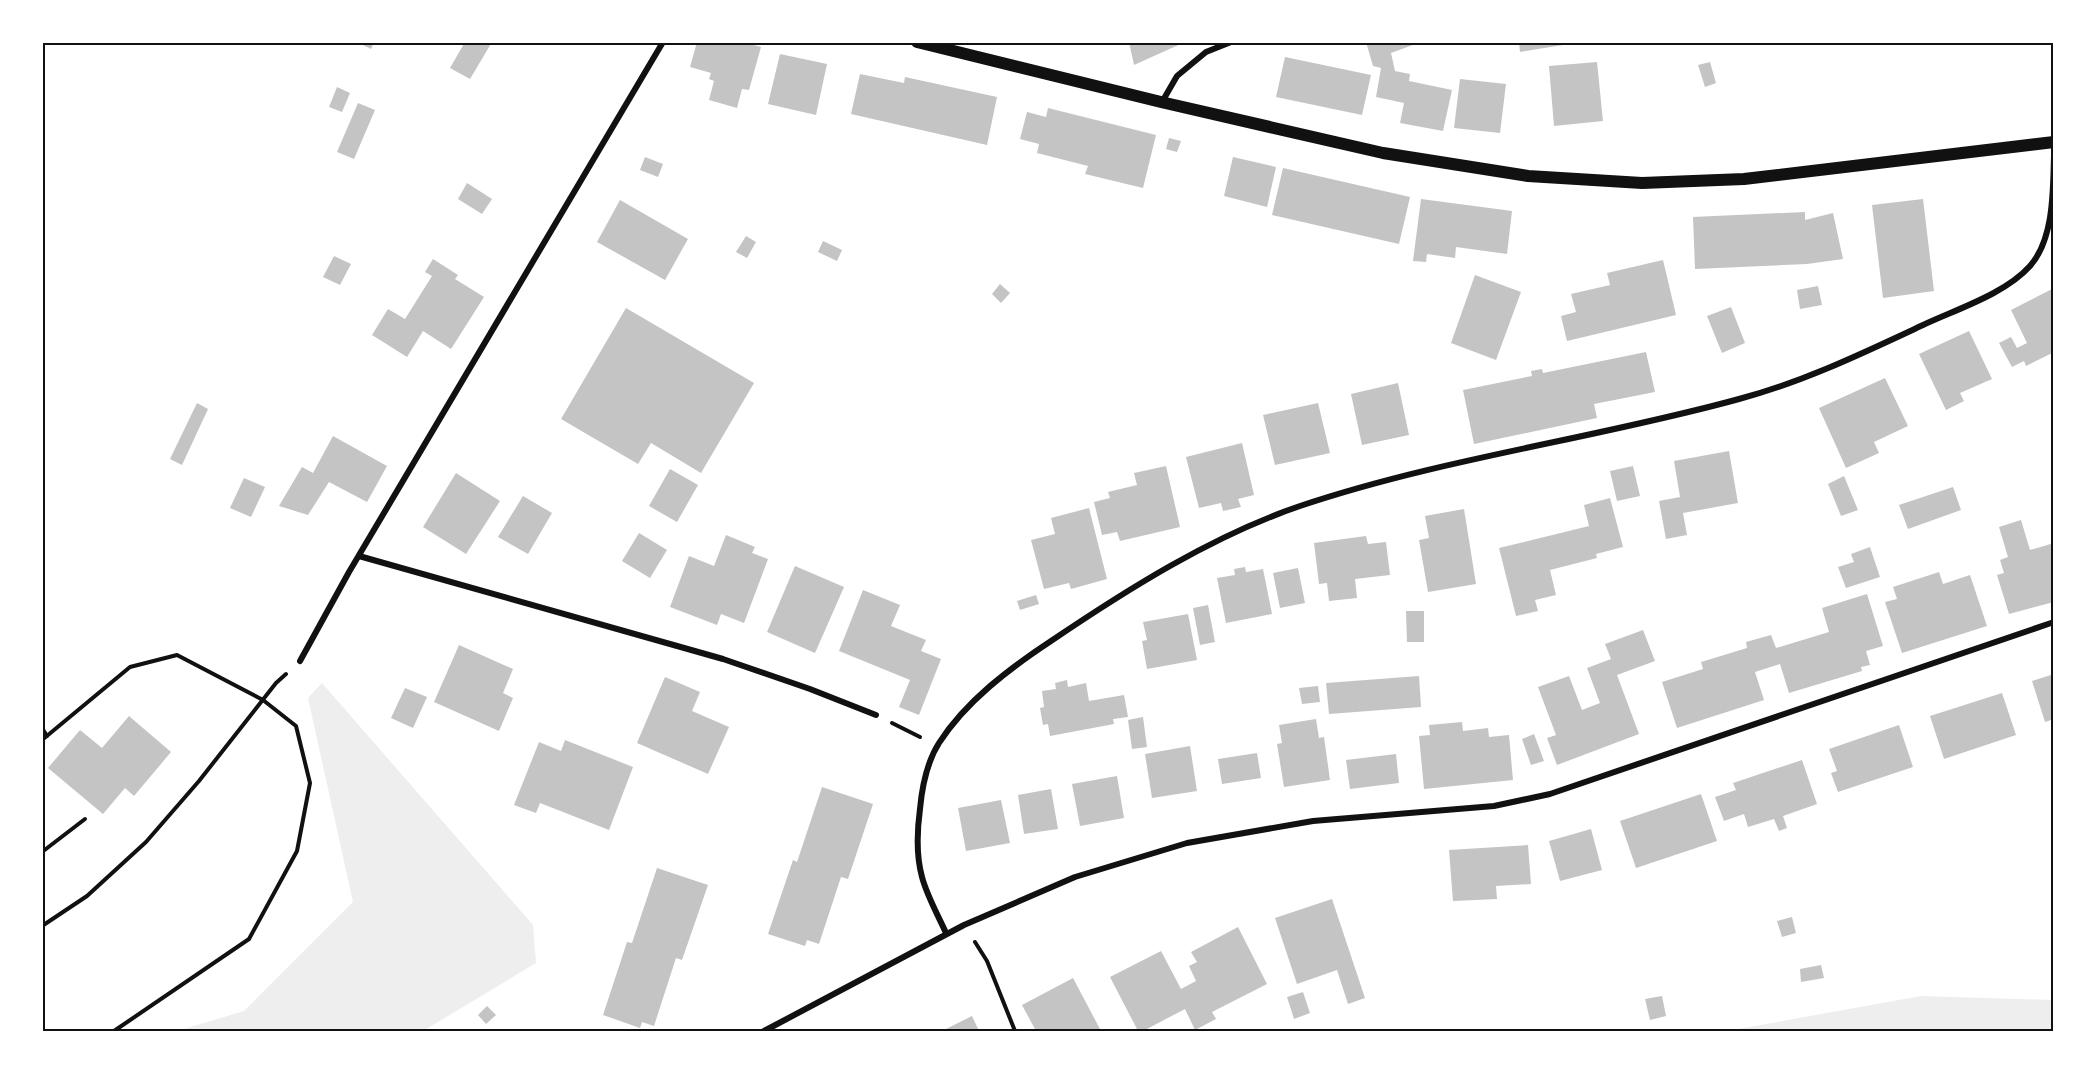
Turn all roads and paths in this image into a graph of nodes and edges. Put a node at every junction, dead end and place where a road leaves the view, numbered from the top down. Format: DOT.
graph roads {
  1 [pos="663,42"];
  2 [pos="917,42"];
  3 [pos="1231,42"];
  4 [pos="1161,102"];
  5 [pos="2054,142"];
  6 [pos="2054,156"];
  7 [pos="359,556"];
  8 [pos="2054,622"];
  9 [pos="300,661"];
  10 [pos="262,700"];
  11 [pos="876,715"];
  12 [pos="42,728"];
  13 [pos="47,736"];
  14 [pos="42,740"];
  15 [pos="937,745"];
  16 [pos="85,819"];
  17 [pos="42,852"];
  18 [pos="964,925"];
  19 [pos="42,926"];
  20 [pos="946,933"];
  21 [pos="114,1031"];
  22 [pos="764,1031"];
  23 [pos="1015,1031"];
  1 -- 7 [label="street"];
  2 -- 4 [label="main road"];
  3 -- 4 [label="street"];
  4 -- 5 [label="main road"];
  6 -- 15 [label="street"];
  7 -- 9 [label="street"];
  7 -- 11 [label="street"];
  8 -- 18 [label="street"];
  9 -- 10 [label="path"];
  10 -- 13 [label="path"];
  10 -- 19 [label="path"];
  10 -- 21 [label="path"];
  11 -- 15 [label="path"];
  12 -- 13 [label="path"];
  13 -- 14 [label="path"];
  15 -- 20 [label="street"];
  16 -- 17 [label="path"];
  18 -- 20 [label="street"];
  18 -- 23 [label="path"];
  20 -- 22 [label="street"];
}
